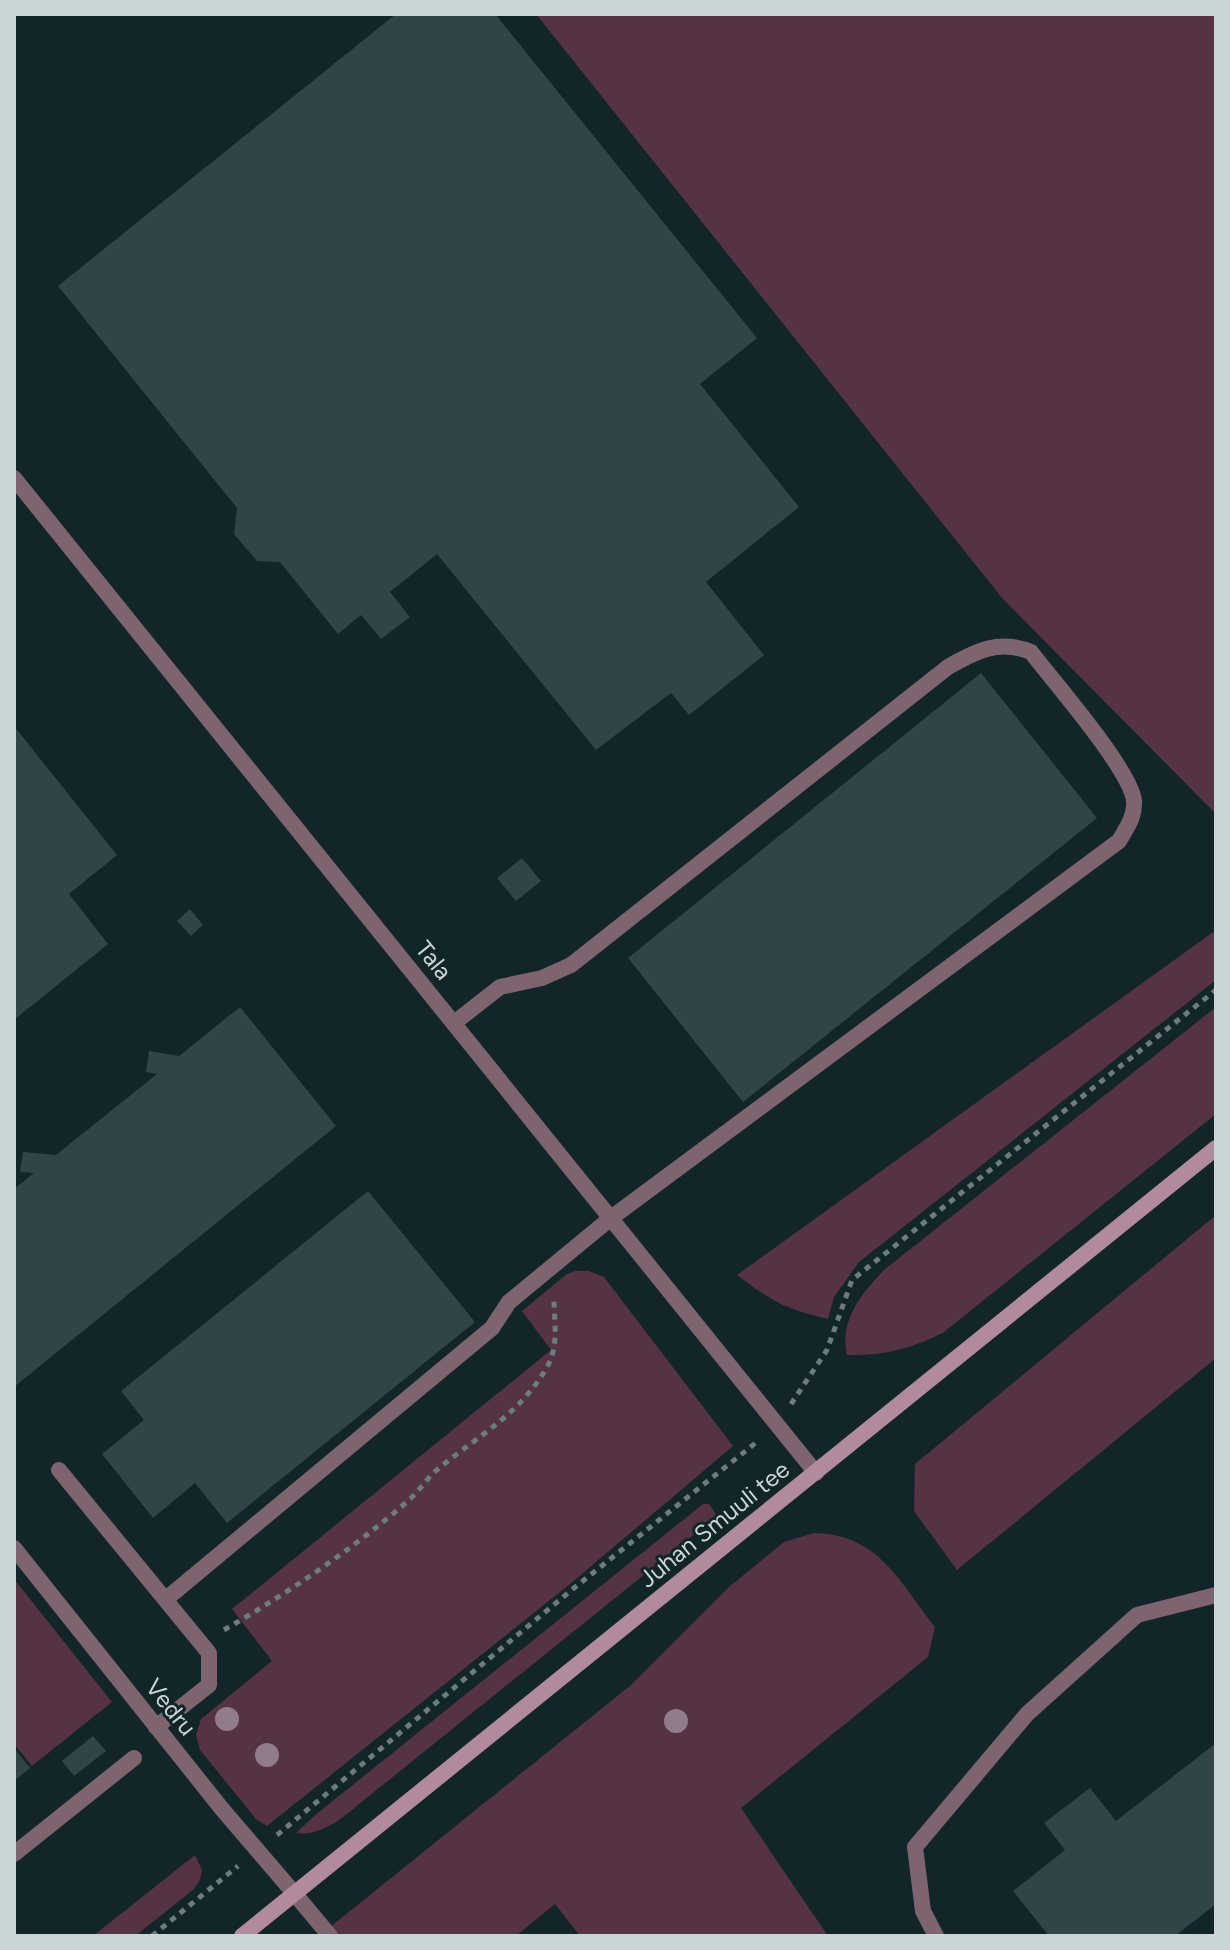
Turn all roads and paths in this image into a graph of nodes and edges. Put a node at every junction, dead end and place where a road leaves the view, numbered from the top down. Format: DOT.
graph roads {
  1 [pos="14,478"];
  2 [pos="1216,990"];
  3 [pos="454,1023"];
  4 [pos="1216,1148"];
  5 [pos="611,1218"];
  6 [pos="553,1266"];
  7 [pos="778,1425"];
  8 [pos="59,1470"];
  9 [pos="816,1473"];
  10 [pos="14,1548"];
  11 [pos="1216,1595"];
  12 [pos="166,1599"];
  13 [pos="201,1644"];
  14 [pos="156,1727"];
  15 [pos="134,1758"];
  16 [pos="258,1850"];
  17 [pos="14,1854"];
  18 [pos="294,1893"];
  19 [pos="154,1935"];
  20 [pos="242,1936"];
  21 [pos="330,1936"];
  22 [pos="936,1936"];
  1 -- 3 [label="street, Tala"];
  2 -- 7 [label="path"];
  3 -- 5 [label="street, Tala"];
  3 -- 5 [label="street"];
  4 -- 9 [label="main road, Juhan Smuuli tee"];
  5 -- 6 [label="street"];
  5 -- 7 [label="street, Tala"];
  6 -- 12 [label="street"];
  6 -- 13 [label="path"];
  7 -- 9 [label="street, Tala"];
  7 -- 16 [label="path"];
  8 -- 12 [label="street"];
  9 -- 18 [label="main road, Juhan Smuuli tee"];
  10 -- 14 [label="street, Vedru"];
  11 -- 22 [label="street"];
  12 -- 13 [label="street"];
  13 -- 14 [label="street"];
  14 -- 16 [label="street, Vedru"];
  15 -- 17 [label="street"];
  16 -- 18 [label="street, Vedru"];
  16 -- 19 [label="path"];
  18 -- 20 [label="main road, Juhan Smuuli tee"];
  18 -- 21 [label="street, Vedru"];
}
